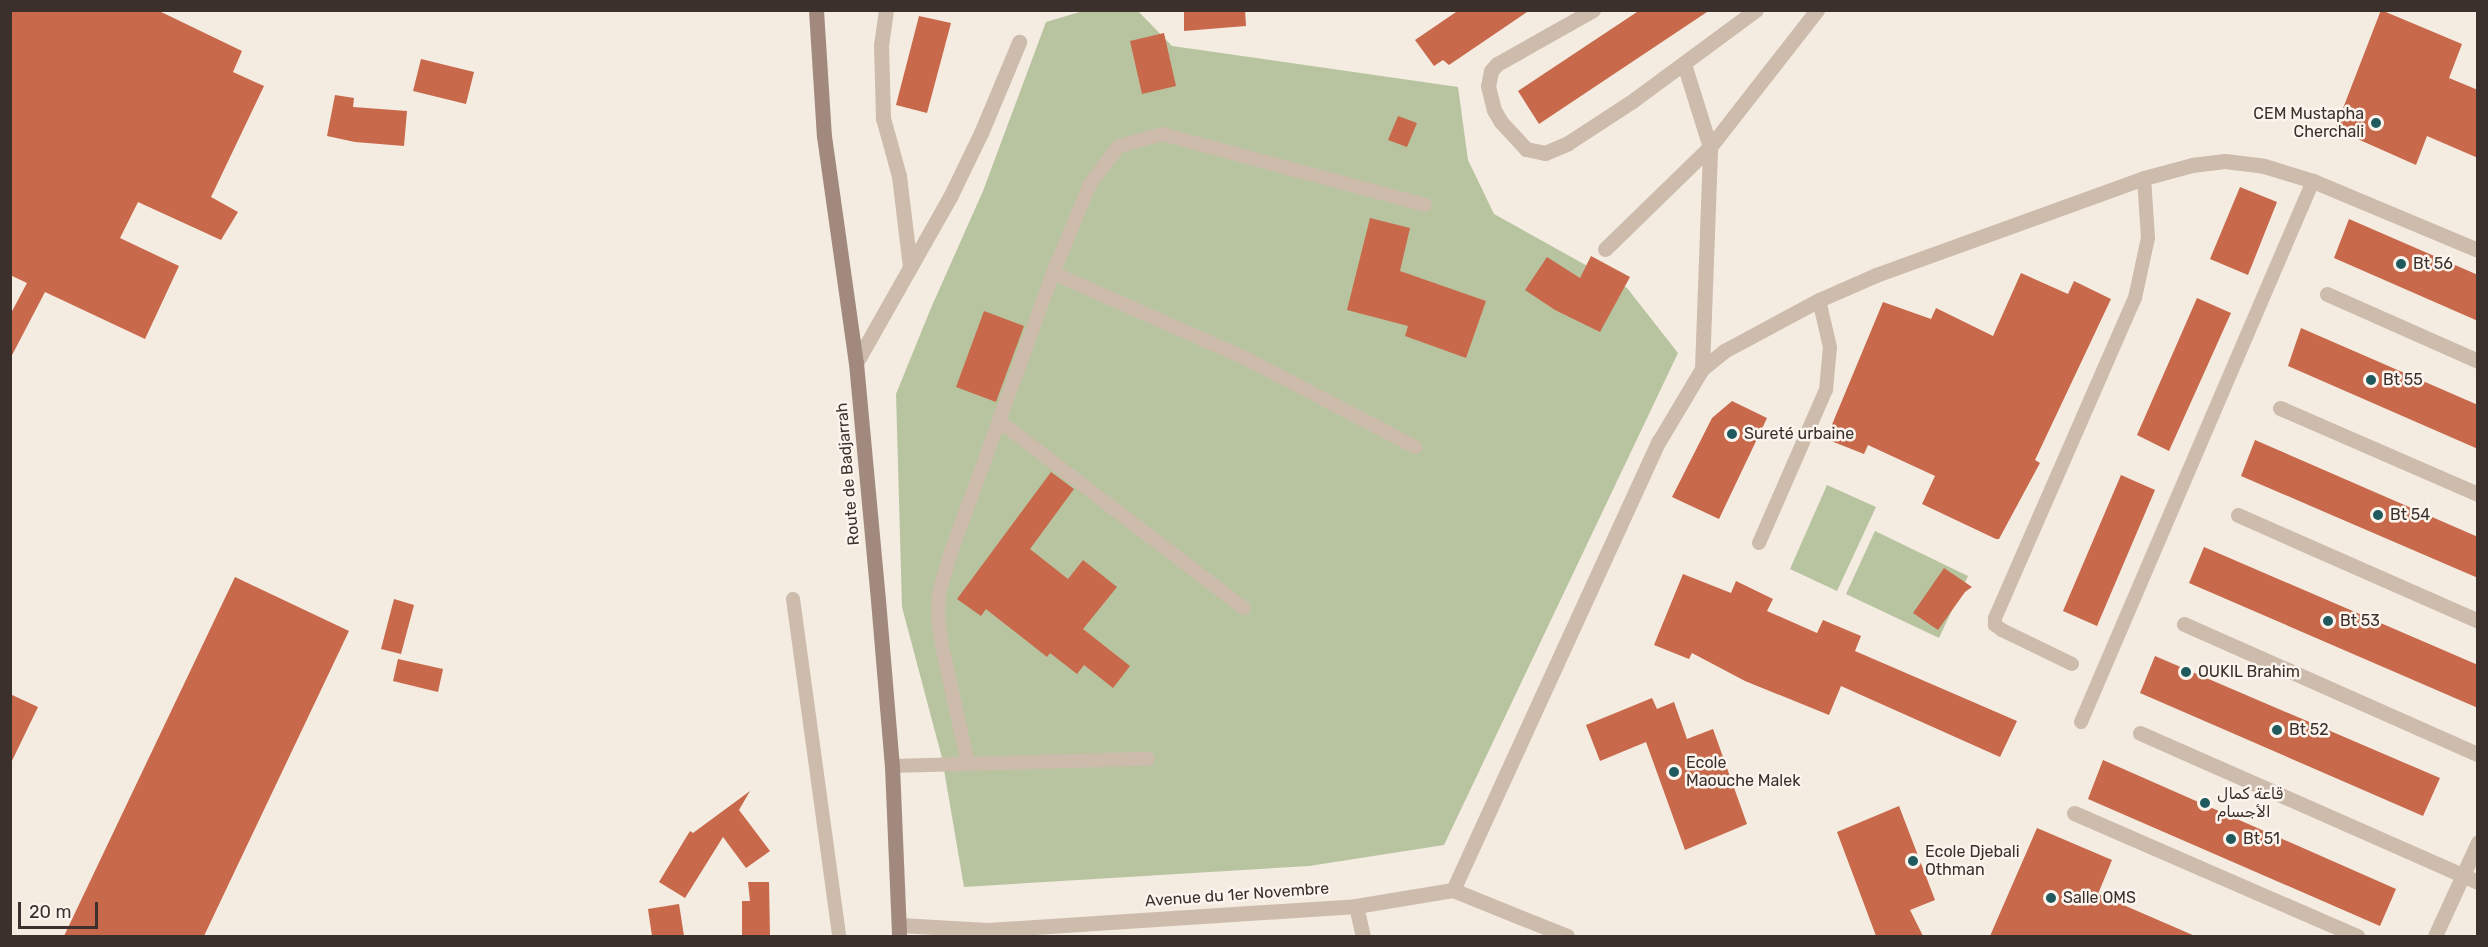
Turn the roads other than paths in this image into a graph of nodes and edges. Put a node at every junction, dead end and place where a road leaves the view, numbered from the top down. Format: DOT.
graph roads {
  1 [pos="816,10"];
  2 [pos="886,10"];
  3 [pos="1593,10"];
  4 [pos="1756,10"];
  5 [pos="1817,10"];
  6 [pos="1019,42"];
  7 [pos="1684,64"];
  8 [pos="1710,147"];
  9 [pos="2144,178"];
  10 [pos="2313,181"];
  11 [pos="1425,205"];
  12 [pos="1605,249"];
  13 [pos="2478,250"];
  14 [pos="910,267"];
  15 [pos="1053,273"];
  16 [pos="2327,294"];
  17 [pos="1819,300"];
  18 [pos="2478,361"];
  19 [pos="856,363"];
  20 [pos="1702,369"];
  21 [pos="2280,408"];
  22 [pos="999,421"];
  23 [pos="1415,447"];
  24 [pos="2478,494"];
  25 [pos="2238,515"];
  26 [pos="1759,543"];
  27 [pos="793,599"];
  28 [pos="1245,608"];
  29 [pos="2478,621"];
  30 [pos="2184,624"];
  31 [pos="2072,664"];
  32 [pos="2081,722"];
  33 [pos="2140,733"];
  34 [pos="2478,754"];
  35 [pos="1148,759"];
  36 [pos="968,764"];
  37 [pos="892,766"];
  38 [pos="2074,813"];
  39 [pos="2478,842"];
  40 [pos="2463,876"];
  41 [pos="2478,882"];
  42 [pos="1453,890"];
  43 [pos="1356,906"];
  44 [pos="899,931"];
  45 [pos="988,933"];
  46 [pos="839,936"];
  47 [pos="1363,936"];
  48 [pos="1567,936"];
  49 [pos="2357,936"];
  50 [pos="2435,936"];
  1 -- 19 [label="main road, Route de Badjarrah"];
  2 -- 14 [label="street"];
  3 -- 7 [label="street"];
  4 -- 7 [label="street"];
  5 -- 8 [label="street"];
  6 -- 14 [label="street"];
  7 -- 8 [label="street"];
  8 -- 12 [label="street"];
  8 -- 20 [label="street"];
  9 -- 10 [label="street"];
  9 -- 17 [label="street"];
  9 -- 31 [label="lane"];
  10 -- 13 [label="street"];
  10 -- 32 [label="lane"];
  11 -- 15 [label="lane"];
  14 -- 19 [label="street"];
  15 -- 22 [label="lane"];
  15 -- 23 [label="lane"];
  16 -- 18 [label="street"];
  17 -- 20 [label="street"];
  17 -- 26 [label="lane"];
  19 -- 37 [label="main road, Route de Badjarrah"];
  20 -- 42 [label="street"];
  21 -- 24 [label="street"];
  22 -- 28 [label="lane"];
  22 -- 36 [label="lane"];
  25 -- 29 [label="street"];
  27 -- 46 [label="lane"];
  30 -- 34 [label="street"];
  33 -- 40 [label="street"];
  35 -- 36 [label="lane"];
  36 -- 37 [label="lane"];
  37 -- 44 [label="main road, Route de Badjarrah"];
  38 -- 49 [label="street"];
  39 -- 40 [label="street"];
  40 -- 41 [label="street"];
  40 -- 50 [label="street"];
  42 -- 43 [label="street, Avenue du 1er Novembre"];
  42 -- 48 [label="street"];
  43 -- 45 [label="street, Avenue du 1er Novembre"];
  43 -- 47 [label="street"];
  44 -- 45 [label="street, Avenue du 1er Novembre"];
}
